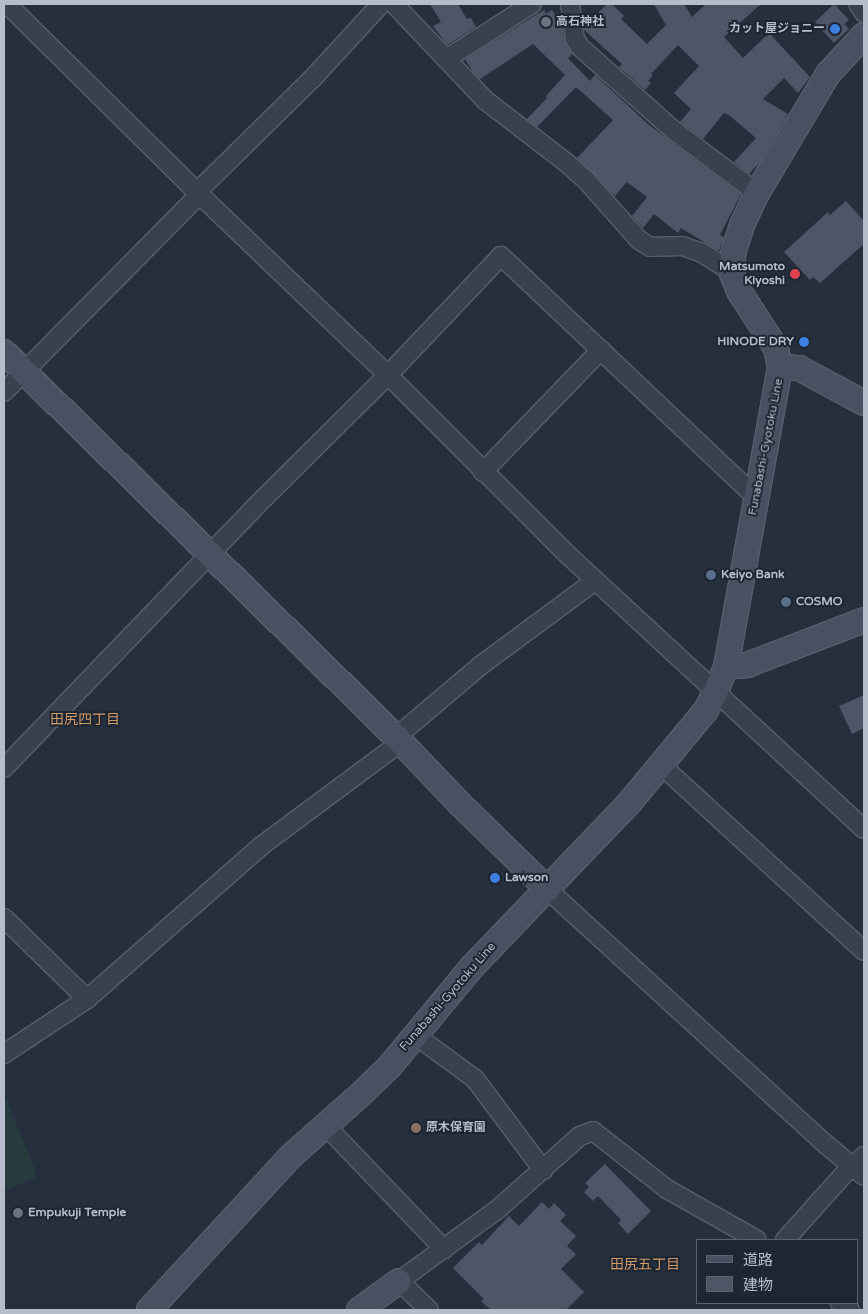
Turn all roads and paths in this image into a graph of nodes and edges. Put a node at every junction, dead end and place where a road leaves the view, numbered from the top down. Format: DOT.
graph roads {
  1 [pos="381,4"];
  2 [pos="394,4"];
  3 [pos="532,4"];
  4 [pos="570,4"];
  5 [pos="858,4"];
  6 [pos="13,6"];
  7 [pos="864,14"];
  8 [pos="864,35"];
  9 [pos="446,59"];
  10 [pos="757,193"];
  11 [pos="199,194"];
  12 [pos="731,271"];
  13 [pos="601,350"];
  14 [pos="4,352"];
  15 [pos="780,367"];
  16 [pos="24,371"];
  17 [pos="388,375"];
  18 [pos="4,392"];
  19 [pos="864,403"];
  20 [pos="483,472"];
  21 [pos="756,497"];
  22 [pos="210,554"];
  23 [pos="595,581"];
  24 [pos="864,620"];
  25 [pos="726,667"];
  26 [pos="715,693"];
  27 [pos="399,739"];
  28 [pos="661,765"];
  29 [pos="4,768"];
  30 [pos="864,829"];
  31 [pos="547,889"];
  32 [pos="4,918"];
  33 [pos="864,951"];
  34 [pos="87,1000"];
  35 [pos="415,1035"];
  36 [pos="4,1054"];
  37 [pos="325,1125"];
  38 [pos="861,1167"];
  39 [pos="543,1170"];
  40 [pos="755,1239"];
  41 [pos="786,1239"];
  42 [pos="444,1250"];
  43 [pos="399,1281"];
  44 [pos="149,1310"];
  45 [pos="359,1310"];
  46 [pos="429,1310"];
  1 -- 11 [label="street"];
  2 -- 9 [label="street"];
  3 -- 9 [label="street"];
  4 -- 10 [label="street"];
  5 -- 7 [label="street"];
  6 -- 11 [label="street"];
  8 -- 10 [label="main road"];
  9 -- 12 [label="street"];
  10 -- 12 [label="main road"];
  11 -- 16 [label="street"];
  11 -- 17 [label="street"];
  12 -- 15 [label="main road, Funabashi-Gyotoku Line"];
  13 -- 17 [label="street"];
  13 -- 20 [label="street"];
  13 -- 21 [label="street"];
  14 -- 16 [label="main road"];
  15 -- 19 [label="main road"];
  15 -- 21 [label="main road, Funabashi-Gyotoku Line"];
  16 -- 18 [label="street"];
  16 -- 22 [label="main road"];
  17 -- 20 [label="street"];
  17 -- 22 [label="street"];
  20 -- 23 [label="street"];
  21 -- 25 [label="main road, Funabashi-Gyotoku Line"];
  22 -- 27 [label="main road"];
  22 -- 29 [label="street"];
  23 -- 26 [label="street"];
  23 -- 27 [label="street"];
  24 -- 25 [label="main road"];
  25 -- 26 [label="main road, Funabashi-Gyotoku Line"];
  26 -- 28 [label="main road, Funabashi-Gyotoku Line"];
  26 -- 30 [label="street"];
  27 -- 31 [label="main road"];
  27 -- 34 [label="street"];
  28 -- 31 [label="main road, Funabashi-Gyotoku Line"];
  28 -- 33 [label="street"];
  31 -- 35 [label="main road, Funabashi-Gyotoku Line"];
  31 -- 38 [label="street"];
  32 -- 34 [label="street"];
  34 -- 36 [label="street"];
  35 -- 37 [label="main road, Funabashi-Gyotoku Line"];
  35 -- 39 [label="street"];
  37 -- 42 [label="street"];
  37 -- 44 [label="main road, Funabashi-Gyotoku Line"];
  38 -- 41 [label="street"];
  39 -- 40 [label="street"];
  39 -- 42 [label="street"];
  42 -- 43 [label="street"];
  43 -- 45 [label="main road"];
  43 -- 46 [label="street"];
}
